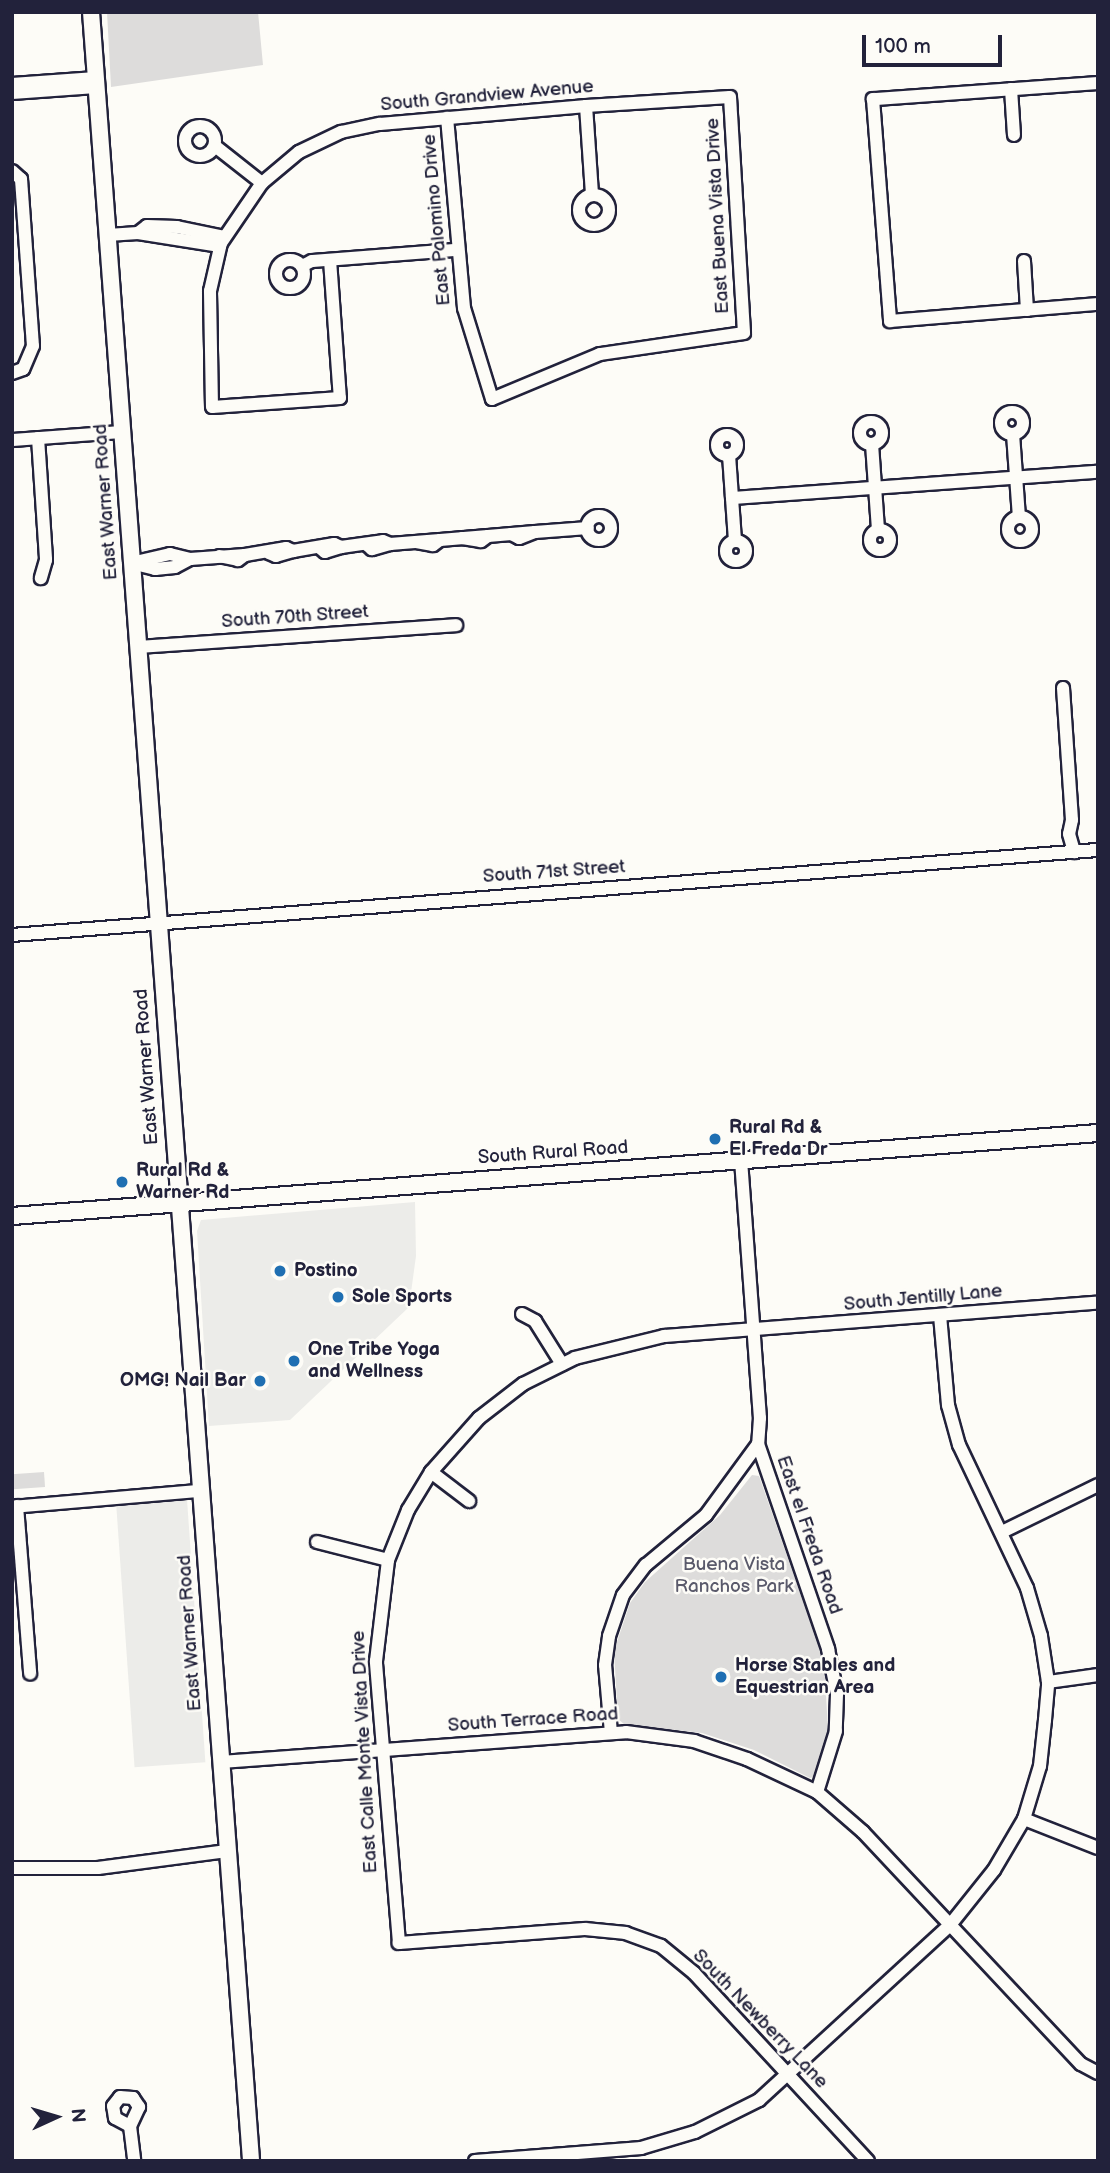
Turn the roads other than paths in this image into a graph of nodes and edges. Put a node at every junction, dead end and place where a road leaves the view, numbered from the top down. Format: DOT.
graph roads {
  1 [pos="91,12"];
  2 [pos="96,82"];
  3 [pos="1098,83"];
  4 [pos="12,84"];
  5 [pos="1011,89"];
  6 [pos="12,93"];
  7 [pos="730,97"];
  8 [pos="586,106"];
  9 [pos="447,118"];
  10 [pos="1014,135"];
  11 [pos="215,146"];
  12 [pos="17,175"];
  13 [pos="262,183"];
  14 [pos="592,195"];
  15 [pos="107,235"];
  16 [pos="222,242"];
  17 [pos="456,250"];
  18 [pos="330,260"];
  19 [pos="1024,261"];
  20 [pos="302,266"];
  21 [pos="1098,304"];
  22 [pos="1027,310"];
  23 [pos="18,371"];
  24 [pos="492,398"];
  25 [pos="122,432"];
  26 [pos="1013,434"];
  27 [pos="38,438"];
  28 [pos="12,440"];
  29 [pos="872,444"];
  30 [pos="729,455"];
  31 [pos="1098,472"];
  32 [pos="1016,477"];
  33 [pos="875,486"];
  34 [pos="732,498"];
  35 [pos="1019,517"];
  36 [pos="587,528"];
  37 [pos="878,530"];
  38 [pos="735,541"];
  39 [pos="131,563"];
  40 [pos="41,578"];
  41 [pos="456,625"];
  42 [pos="137,647"];
  43 [pos="1063,688"];
  44 [pos="1098,850"];
  45 [pos="1074,852"];
  46 [pos="158,922"];
  47 [pos="12,934"];
  48 [pos="1098,1133"];
  49 [pos="741,1160"];
  50 [pos="177,1202"];
  51 [pos="12,1216"];
  52 [pos="1096,1303"];
  53 [pos="522,1314"];
  54 [pos="940,1316"];
  55 [pos="752,1331"];
  56 [pos="562,1364"];
  57 [pos="758,1444"];
  58 [pos="431,1472"];
  59 [pos="1098,1485"];
  60 [pos="200,1491"];
  61 [pos="468,1501"];
  62 [pos="15,1507"];
  63 [pos="1002,1532"];
  64 [pos="317,1542"];
  65 [pos="388,1560"];
  66 [pos="30,1673"];
  67 [pos="1098,1675"];
  68 [pos="1048,1682"];
  69 [pos="611,1733"];
  70 [pos="382,1750"];
  71 [pos="220,1762"];
  72 [pos="817,1792"];
  73 [pos="1024,1819"];
  74 [pos="1098,1848"];
  75 [pos="227,1851"];
  76 [pos="12,1868"];
  77 [pos="950,1925"];
  78 [pos="399,1943"];
  79 [pos="1098,2073"];
  80 [pos="788,2074"];
  81 [pos="130,2126"];
  82 [pos="134,2161"];
  83 [pos="251,2161"];
  84 [pos="475,2161"];
  85 [pos="867,2161"];
  1 -- 2 [label="main road, East Warner Road"];
  2 -- 4 [label="street"];
  2 -- 6 [label="street"];
  2 -- 15 [label="main road, East Warner Road"];
  3 -- 5 [label="street"];
  5 -- 10 [label="street"];
  5 -- 22 [label="street"];
  7 -- 8 [label="street, South Grandview Avenue"];
  7 -- 24 [label="street, East Buena Vista Drive"];
  8 -- 9 [label="street, South Grandview Avenue"];
  8 -- 14 [label="street"];
  9 -- 13 [label="street, South Grandview Avenue"];
  9 -- 17 [label="street, East Palomino Drive"];
  11 -- 13 [label="street"];
  12 -- 23 [label="street"];
  13 -- 16 [label="street, South Grandview Avenue"];
  15 -- 16 [label="street"];
  15 -- 25 [label="main road, East Warner Road"];
  16 -- 18 [label="street"];
  17 -- 18 [label="street"];
  17 -- 24 [label="street, East Palomino Drive"];
  18 -- 20 [label="street"];
  19 -- 22 [label="street"];
  21 -- 22 [label="street"];
  25 -- 27 [label="street"];
  25 -- 39 [label="main road, East Warner Road"];
  26 -- 32 [label="street"];
  27 -- 28 [label="street"];
  27 -- 40 [label="street"];
  29 -- 33 [label="street"];
  30 -- 34 [label="street"];
  31 -- 32 [label="street"];
  32 -- 33 [label="street"];
  32 -- 35 [label="street"];
  33 -- 34 [label="street"];
  33 -- 37 [label="street"];
  34 -- 38 [label="street"];
  36 -- 39 [label="street"];
  39 -- 42 [label="main road, East Warner Road"];
  41 -- 42 [label="street, South 70th Street"];
  42 -- 46 [label="main road, East Warner Road"];
  43 -- 45 [label="street"];
  44 -- 45 [label="street, South 71st Street"];
  45 -- 46 [label="street, South 71st Street"];
  46 -- 47 [label="street, South 71st Street"];
  46 -- 50 [label="main road, East Warner Road"];
  48 -- 49 [label="main road, South Rural Road"];
  49 -- 50 [label="main road, South Rural Road"];
  49 -- 55 [label="street, East el Freda Road"];
  50 -- 51 [label="main road, South Rural Road"];
  50 -- 60 [label="main road, East Warner Road"];
  52 -- 54 [label="street, South Jentilly Lane"];
  53 -- 56 [label="street"];
  54 -- 55 [label="street, South Jentilly Lane"];
  54 -- 63 [label="street"];
  55 -- 56 [label="street, East Calle Monte Vista Drive"];
  55 -- 57 [label="street, East el Freda Road"];
  56 -- 58 [label="street, East Calle Monte Vista Drive"];
  57 -- 69 [label="street"];
  57 -- 72 [label="street, East el Freda Road"];
  58 -- 61 [label="street"];
  58 -- 65 [label="street, East Calle Monte Vista Drive"];
  59 -- 63 [label="street"];
  60 -- 62 [label="street"];
  60 -- 71 [label="main road, East Warner Road"];
  62 -- 66 [label="street"];
  63 -- 68 [label="street"];
  64 -- 65 [label="street"];
  65 -- 70 [label="street, East Calle Monte Vista Drive"];
  67 -- 68 [label="street"];
  68 -- 73 [label="street"];
  69 -- 70 [label="street, South Terrace Road"];
  69 -- 72 [label="street, South Terrace Road"];
  70 -- 71 [label="street, South Terrace Road"];
  70 -- 78 [label="street, East Calle Monte Vista Drive"];
  71 -- 75 [label="main road, East Warner Road"];
  72 -- 77 [label="street, South Terrace Road"];
  73 -- 74 [label="street"];
  73 -- 77 [label="street"];
  75 -- 76 [label="street"];
  75 -- 83 [label="main road, East Warner Road"];
  77 -- 79 [label="street, South Terrace Road"];
  77 -- 80 [label="street"];
  78 -- 80 [label="street, South Newberry Lane"];
  80 -- 84 [label="street"];
  80 -- 85 [label="street, South Newberry Lane"];
  81 -- 82 [label="street"];
}
